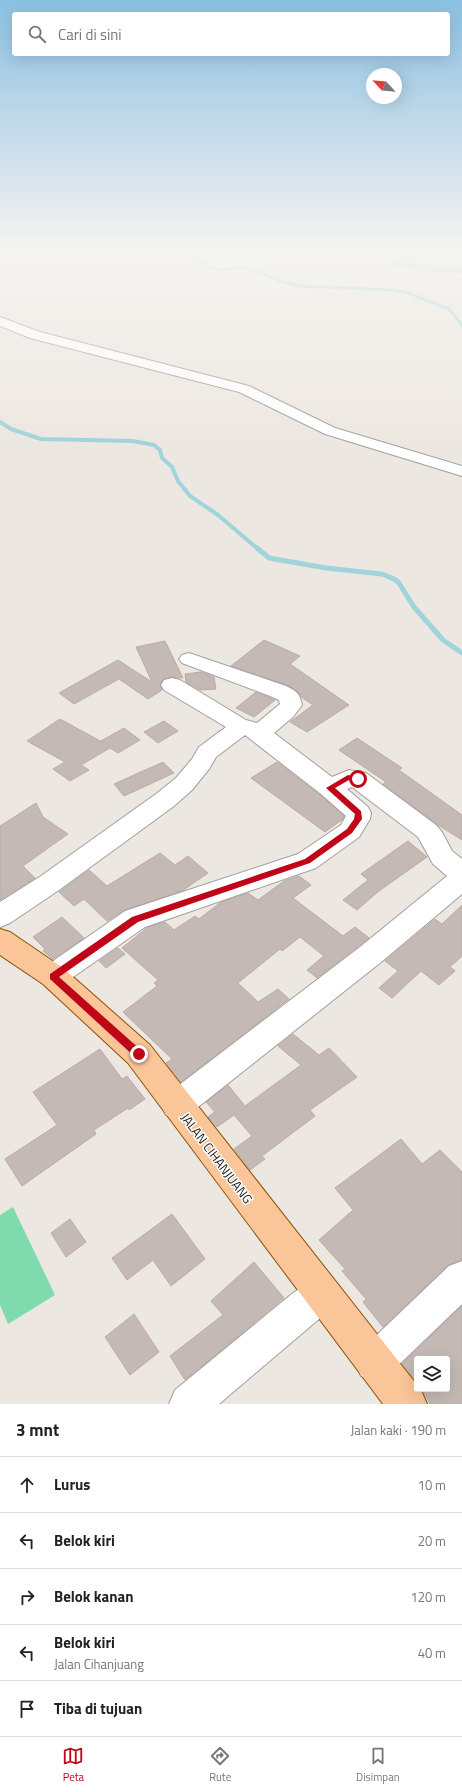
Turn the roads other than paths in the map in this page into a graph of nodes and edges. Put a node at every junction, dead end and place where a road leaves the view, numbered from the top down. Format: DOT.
graph roads {
  1 [pos="0,321"];
  2 [pos="462,471"];
  3 [pos="189,659"];
  4 [pos="172,685"];
  5 [pos="250,730"];
  6 [pos="330,788"];
  7 [pos="462,874"];
  8 [pos="462,879"];
  9 [pos="0,916"];
  10 [pos="0,940"];
  11 [pos="53,976"];
  12 [pos="177,1105"];
  13 [pos="462,1279"];
  14 [pos="322,1295"];
  15 [pos="374,1363"];
  16 [pos="189,1404"];
  17 [pos="407,1404"];
  1 -- 2 [label="street"];
  3 -- 5 [label="street"];
  4 -- 5 [label="street"];
  5 -- 6 [label="street"];
  5 -- 9 [label="street"];
  6 -- 7 [label="street"];
  6 -- 11 [label="street"];
  8 -- 12 [label="street"];
  10 -- 11 [label="main road, JALAN CIHANJUANG"];
  11 -- 12 [label="main road, JALAN CIHANJUANG"];
  12 -- 14 [label="main road, JALAN CIHANJUANG"];
  13 -- 15 [label="street"];
  14 -- 15 [label="main road, JALAN CIHANJUANG"];
  14 -- 16 [label="street"];
  15 -- 17 [label="main road, JALAN CIHANJUANG"];
}
